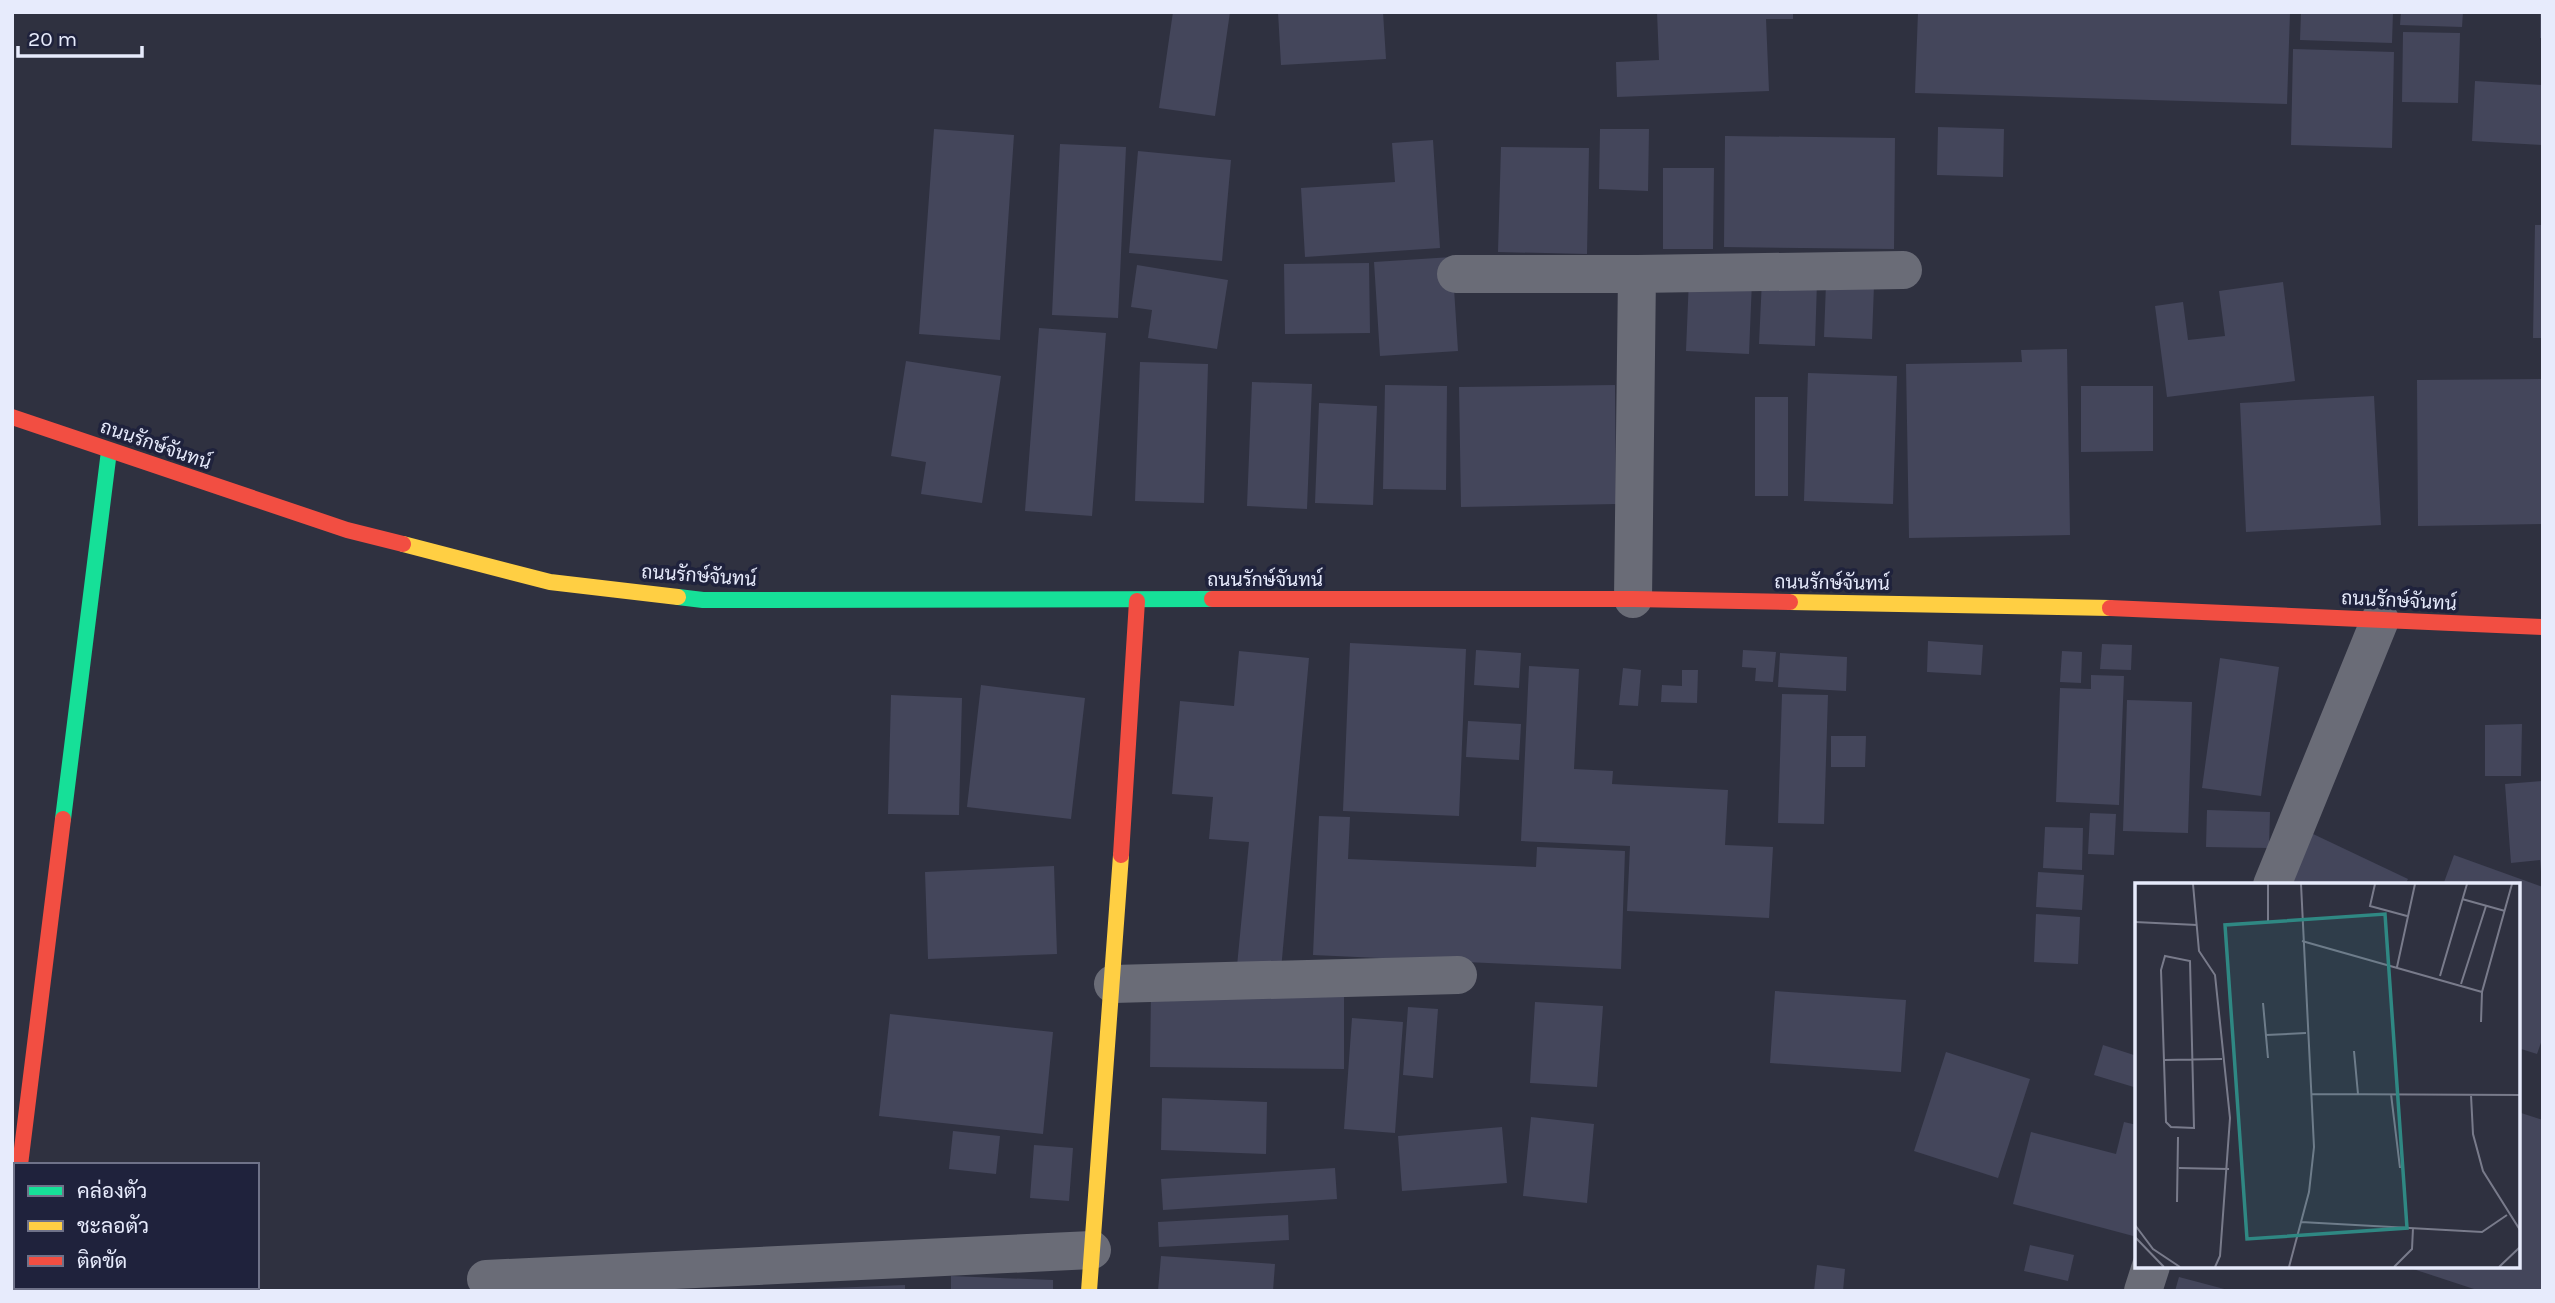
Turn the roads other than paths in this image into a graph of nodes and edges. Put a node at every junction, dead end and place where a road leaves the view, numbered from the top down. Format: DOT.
graph roads {
  1 [pos="1903,270"];
  2 [pos="1456,274"];
  3 [pos="1637,274"];
  4 [pos="12,417"];
  5 [pos="109,451"];
  6 [pos="1633,599"];
  7 [pos="1138,601"];
  8 [pos="2380,620"];
  9 [pos="2543,627"];
  10 [pos="2273,883"];
  11 [pos="1458,975"];
  12 [pos="1113,984"];
  13 [pos="20,1163"];
  14 [pos="1092,1250"];
  15 [pos="2150,1268"];
  16 [pos="486,1279"];
  17 [pos="1089,1291"];
  18 [pos="2143,1291"];
  1 -- 3 [label="street"];
  2 -- 3 [label="street"];
  3 -- 6 [label="street"];
  4 -- 5 [label="main road, ถนนรักษ์จันทน์"];
  5 -- 7 [label="main road, ถนนรักษ์จันทน์"];
  5 -- 13 [label="main road"];
  6 -- 7 [label="main road, ถนนรักษ์จันทน์"];
  6 -- 8 [label="main road, ถนนรักษ์จันทน์"];
  7 -- 12 [label="main road"];
  8 -- 9 [label="main road, ถนนรักษ์จันทน์"];
  8 -- 10 [label="street"];
  11 -- 12 [label="street"];
  12 -- 14 [label="main road"];
  14 -- 16 [label="street"];
  14 -- 17 [label="main road"];
  15 -- 18 [label="street"];
}
